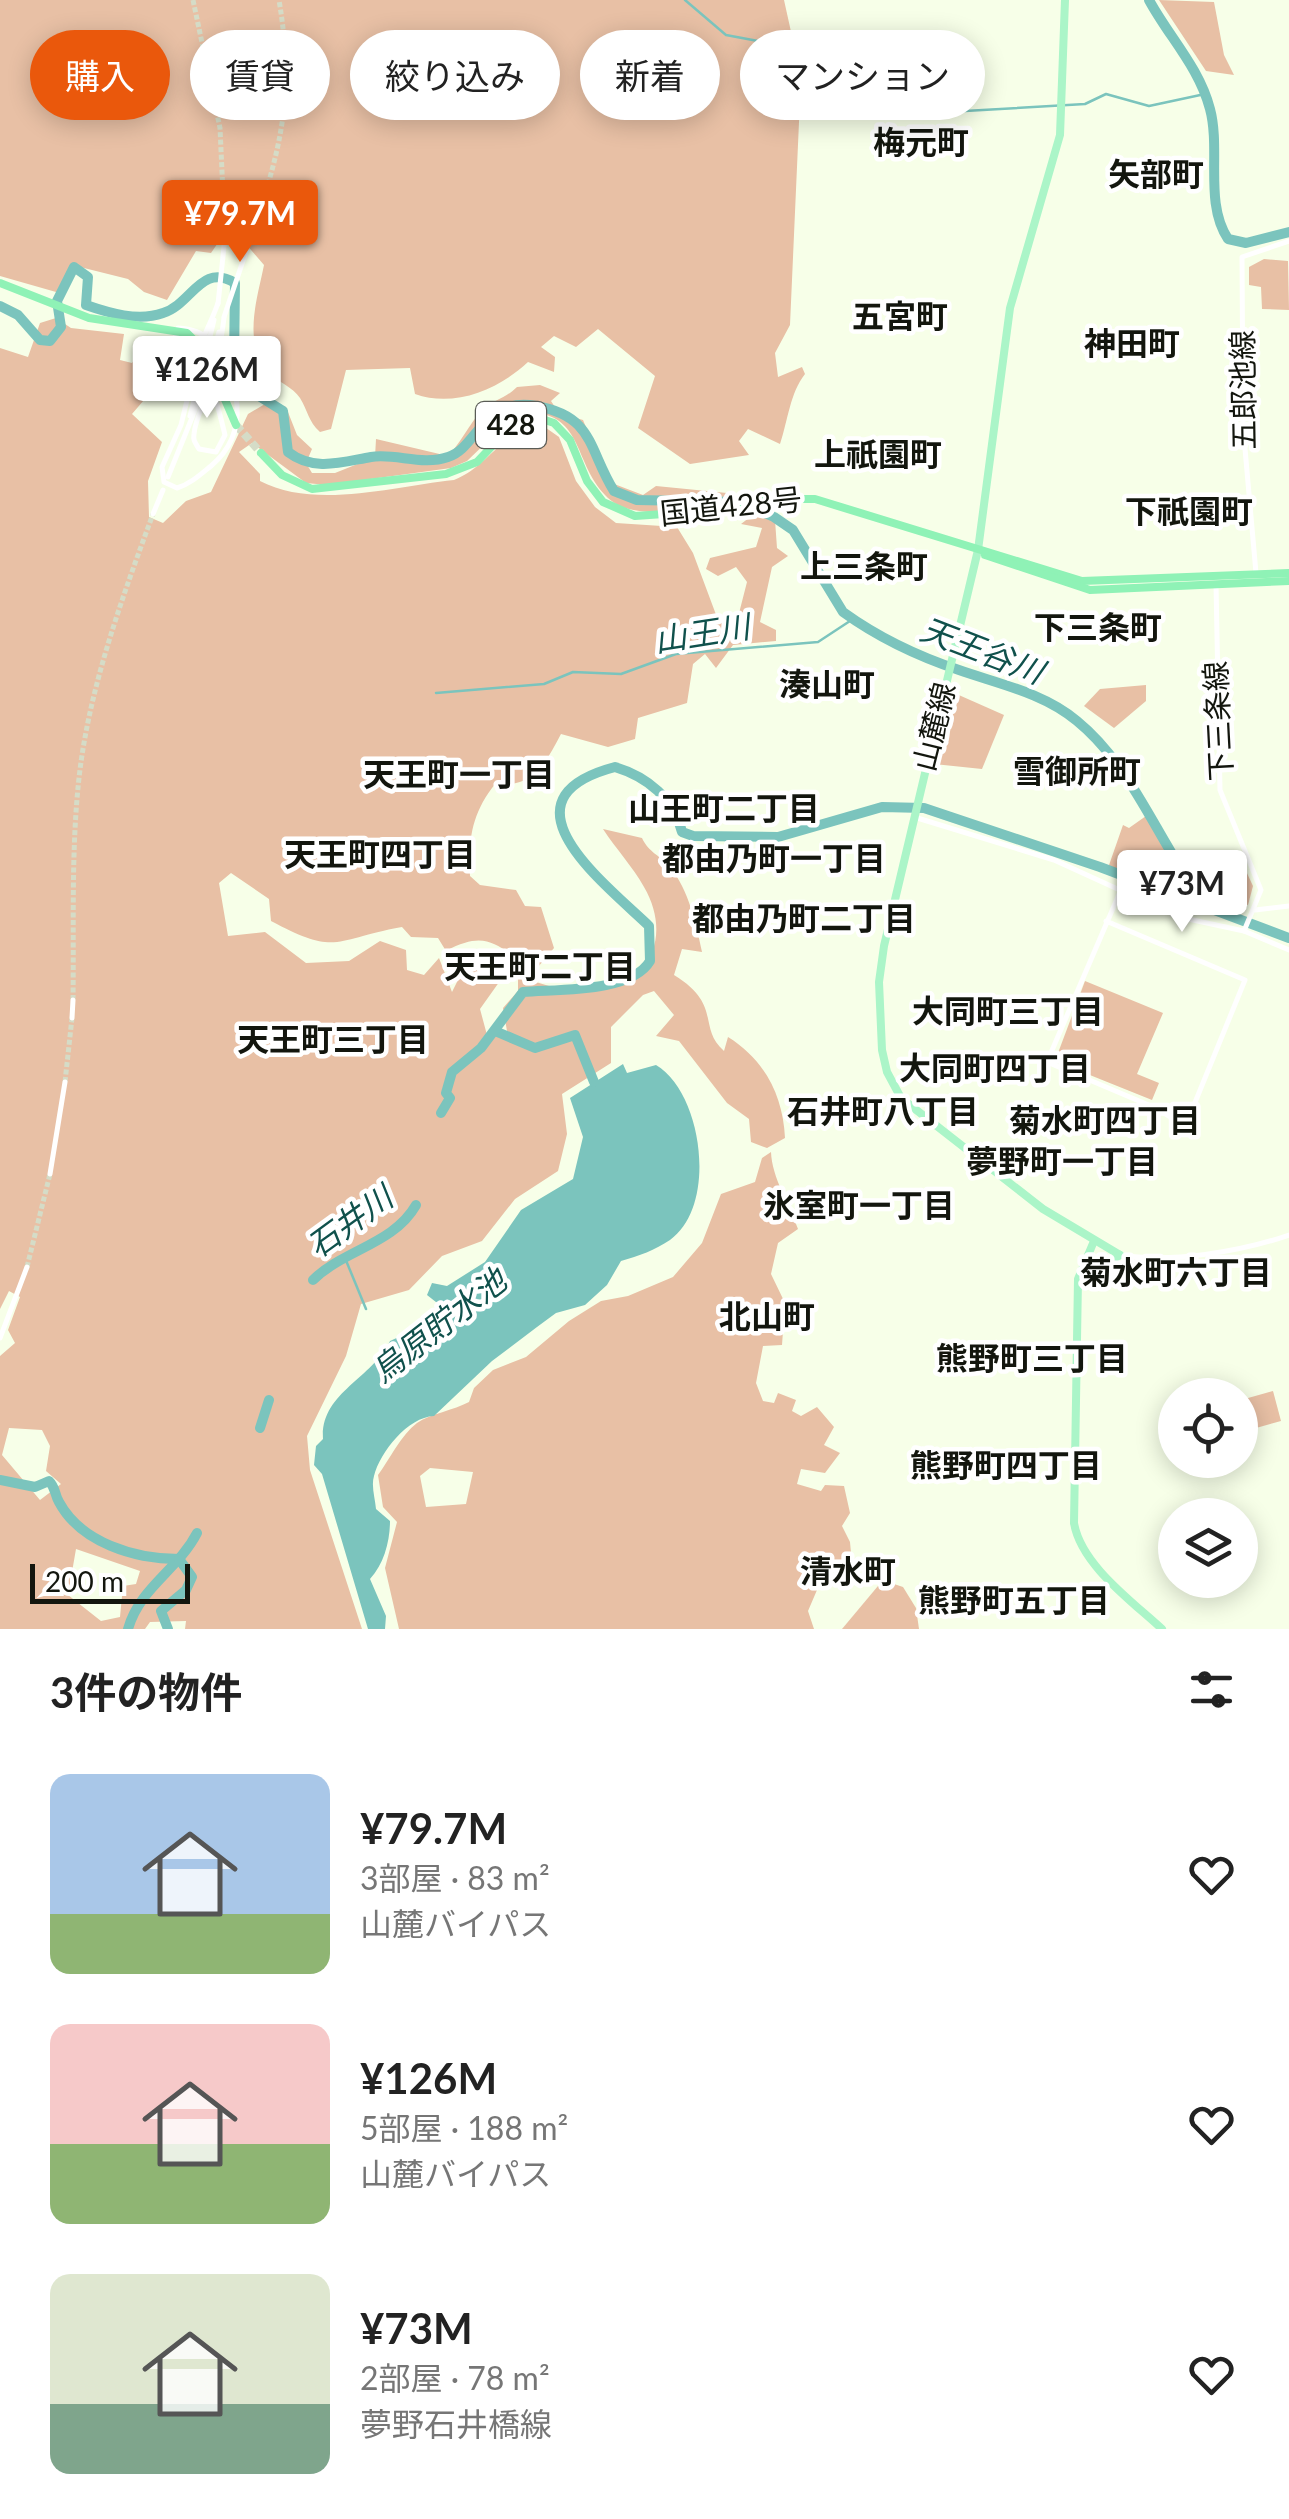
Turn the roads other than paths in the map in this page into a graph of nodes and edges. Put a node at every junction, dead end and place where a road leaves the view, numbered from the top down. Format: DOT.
graph roads {
  1 [pos="1065,0"];
  2 [pos="224,237"];
  3 [pos="1289,241"];
  4 [pos="247,249"];
  5 [pos="0,282"];
  6 [pos="218,303"];
  7 [pos="110,321"];
  8 [pos="164,327"];
  9 [pos="207,396"];
  10 [pos="236,425"];
  11 [pos="180,447"];
  12 [pos="261,453"];
  13 [pos="168,477"];
  14 [pos="163,490"];
  15 [pos="153,514"];
  16 [pos="978,550"];
  17 [pos="1289,573"];
  18 [pos="1256,579"];
  19 [pos="1216,580"];
  20 [pos="1289,581"];
  21 [pos="915,809"];
  22 [pos="1120,892"];
  23 [pos="1289,906"];
  24 [pos="1255,910"];
  25 [pos="1106,921"];
  26 [pos="1245,929"];
  27 [pos="1289,950"];
  28 [pos="73,1000"];
  29 [pos="72,1018"];
  30 [pos="65,1082"];
  31 [pos="50,1174"];
  32 [pos="1289,1236"];
  33 [pos="1094,1241"];
  34 [pos="1120,1256"];
  35 [pos="26,1267"];
  36 [pos="1078,1290"];
  37 [pos="0,1338"];
  38 [pos="1162,1629"];
  1 -- 16 [label="main road, 山麓線"];
  2 -- 6 [label="street"];
  3 -- 18 [label="street, 五郎池線"];
  4 -- 9 [label="street"];
  5 -- 7 [label="highway"];
  6 -- 8 [label="street"];
  6 -- 11 [label="street"];
  7 -- 8 [label="highway"];
  7 -- 9 [label="street"];
  8 -- 10 [label="highway"];
  9 -- 9 [label="street"];
  9 -- 11 [label="street"];
  11 -- 13 [label="street"];
  12 -- 16 [label="highway, 国道428号 / 428"];
  14 -- 15 [label="street"];
  16 -- 19 [label="highway, 国道428号 / 428"];
  16 -- 21 [label="main road, 山麓線"];
  17 -- 18 [label="highway, 国道428号 / 428"];
  18 -- 19 [label="highway, 国道428号 / 428"];
  18 -- 20 [label="highway, 国道428号 / 428"];
  19 -- 24 [label="street, 下三条線"];
  21 -- 22 [label="street"];
  21 -- 33 [label="main road, 山麓線"];
  22 -- 25 [label="street"];
  22 -- 26 [label="street"];
  23 -- 24 [label="street"];
  24 -- 26 [label="street"];
  25 -- 25 [label="street"];
  26 -- 27 [label="street"];
  28 -- 29 [label="street"];
  30 -- 31 [label="street"];
  32 -- 34 [label="street"];
  33 -- 34 [label="main road, 山麓線"];
  33 -- 36 [label="main road"];
  34 -- 36 [label="main road"];
  35 -- 37 [label="street"];
  36 -- 38 [label="main road"];
}
